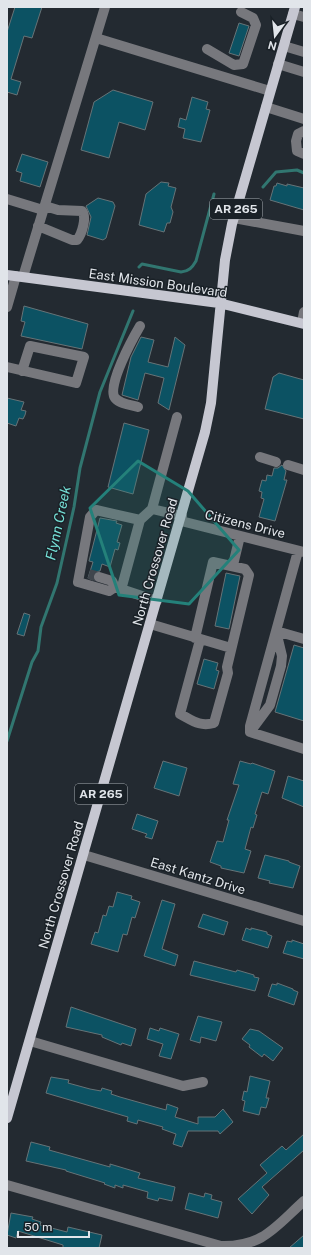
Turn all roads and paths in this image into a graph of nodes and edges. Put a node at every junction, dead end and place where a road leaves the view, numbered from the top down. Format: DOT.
graph roads {
  1 [pos="105,7"];
  2 [pos="294,10"];
  3 [pos="241,12"];
  4 [pos="304,17"];
  5 [pos="96,38"];
  6 [pos="284,46"];
  7 [pos="207,49"];
  8 [pos="304,52"];
  9 [pos="278,64"];
  10 [pos="304,72"];
  11 [pos="270,91"];
  12 [pos="266,107"];
  13 [pos="304,119"];
  14 [pos="304,131"];
  15 [pos="304,154"];
  16 [pos="7,199"];
  17 [pos="44,208"];
  18 [pos="234,218"];
  19 [pos="38,226"];
  20 [pos="304,231"];
  21 [pos="15,276"];
  22 [pos="219,303"];
  23 [pos="7,307"];
  24 [pos="304,312"];
  25 [pos="303,324"];
  26 [pos="140,326"];
  27 [pos="7,367"];
  28 [pos="22,371"];
  29 [pos="138,407"];
  30 [pos="177,416"];
  31 [pos="260,457"];
  32 [pos="276,462"];
  33 [pos="288,466"];
  34 [pos="304,470"];
  35 [pos="152,509"];
  36 [pos="181,519"];
  37 [pos="140,520"];
  38 [pos="240,536"];
  39 [pos="301,552"];
  40 [pos="233,565"];
  41 [pos="89,574"];
  42 [pos="118,588"];
  43 [pos="157,602"];
  44 [pos="150,624"];
  45 [pos="276,631"];
  46 [pos="198,639"];
  47 [pos="304,639"];
  48 [pos="232,648"];
  49 [pos="250,732"];
  50 [pos="304,749"];
  51 [pos="84,855"];
  52 [pos="304,921"];
  53 [pos="30,1041"];
  54 [pos="203,1082"];
  55 [pos="7,1118"];
  56 [pos="7,1185"];
  57 [pos="304,1201"];
  1 -- 5 [label="street"];
  2 -- 4 [label="street"];
  2 -- 6 [label="main road, North Crossover Road / AR 265"];
  3 -- 7 [label="street"];
  5 -- 11 [label="street"];
  5 -- 17 [label="street"];
  6 -- 8 [label="street"];
  6 -- 9 [label="main road, North Crossover Road / AR 265"];
  9 -- 10 [label="street"];
  9 -- 11 [label="main road, North Crossover Road / AR 265"];
  11 -- 12 [label="main road, North Crossover Road / AR 265"];
  12 -- 13 [label="street"];
  12 -- 18 [label="main road, North Crossover Road / AR 265"];
  14 -- 15 [label="street"];
  16 -- 17 [label="street"];
  17 -- 19 [label="street"];
  17 -- 19 [label="street"];
  18 -- 20 [label="street"];
  18 -- 22 [label="main road, North Crossover Road / AR 265"];
  19 -- 21 [label="street"];
  21 -- 22 [label="main road, East Mission Boulevard"];
  21 -- 23 [label="street"];
  22 -- 25 [label="main road, East Mission Boulevard"];
  22 -- 36 [label="main road, North Crossover Road / AR 265"];
  24 -- 25 [label="street"];
  26 -- 29 [label="street"];
  27 -- 28 [label="street"];
  28 -- 28 [label="street"];
  30 -- 35 [label="street"];
  31 -- 32 [label="street"];
  33 -- 34 [label="street"];
  35 -- 36 [label="street, Citizens Drive"];
  35 -- 37 [label="street"];
  36 -- 38 [label="street, Citizens Drive"];
  36 -- 43 [label="main road, North Crossover Road / AR 265"];
  37 -- 41 [label="street"];
  37 -- 42 [label="street"];
  38 -- 39 [label="street, Citizens Drive"];
  38 -- 40 [label="street"];
  39 -- 45 [label="street"];
  40 -- 46 [label="street"];
  40 -- 48 [label="street"];
  41 -- 42 [label="street"];
  41 -- 42 [label="street"];
  42 -- 43 [label="street"];
  43 -- 44 [label="main road, North Crossover Road / AR 265"];
  44 -- 46 [label="street"];
  44 -- 51 [label="main road, North Crossover Road / AR 265"];
  45 -- 47 [label="street"];
  45 -- 49 [label="street"];
  45 -- 49 [label="street"];
  46 -- 48 [label="street"];
  46 -- 48 [label="street"];
  49 -- 50 [label="street"];
  51 -- 52 [label="street, East Kantz Drive"];
  51 -- 53 [label="main road, North Crossover Road / AR 265"];
  53 -- 54 [label="street"];
  53 -- 55 [label="main road, North Crossover Road / AR 265"];
  56 -- 57 [label="street"];
}
